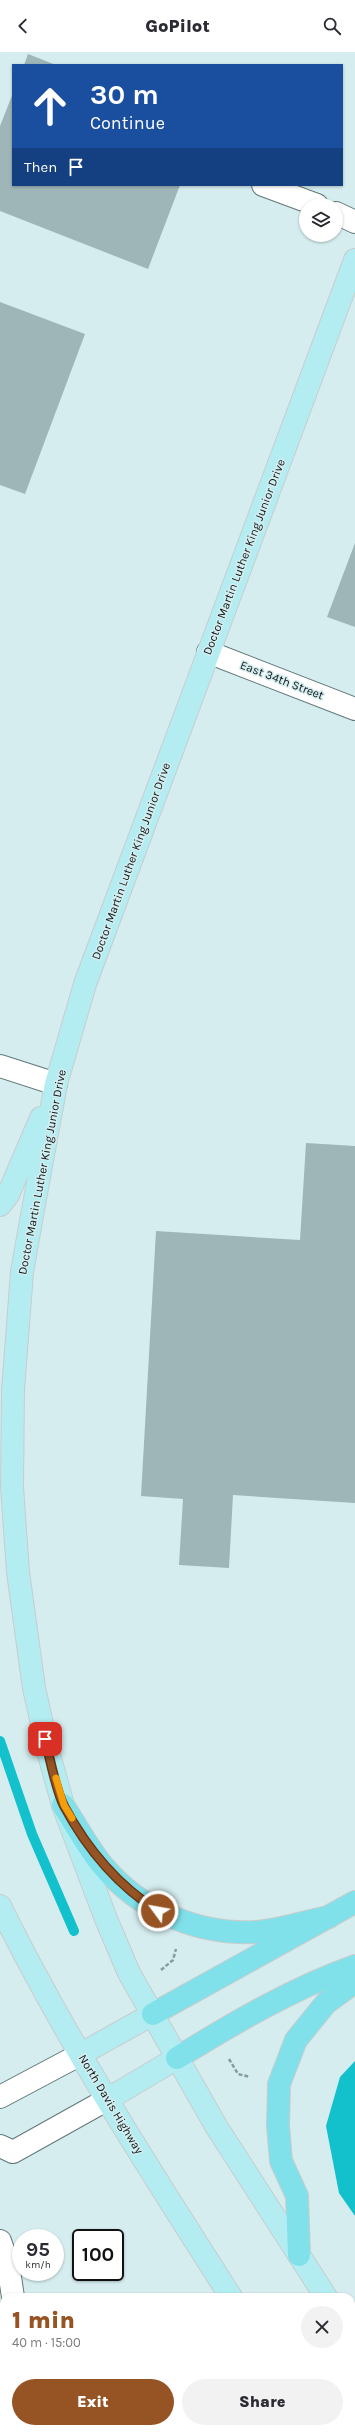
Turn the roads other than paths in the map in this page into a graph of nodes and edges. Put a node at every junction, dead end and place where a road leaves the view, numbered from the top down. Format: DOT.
graph roads {
  1 [pos="266,186"];
  2 [pos="299,198"];
  3 [pos="343,216"];
  4 [pos="355,222"];
  5 [pos="355,260"];
  6 [pos="208,652"];
  7 [pos="355,709"];
  8 [pos="0,1066"];
  9 [pos="56,1084"];
  10 [pos="0,1205"];
  11 [pos="6,1489"];
  12 [pos="64,1805"];
  13 [pos="355,1902"];
  14 [pos="0,1906"];
  15 [pos="329,1916"];
  16 [pos="355,1966"];
  17 [pos="355,1982"];
  18 [pos="153,2014"];
  19 [pos="81,2054"];
  20 [pos="178,2058"];
  21 [pos="0,2097"];
  22 [pos="108,2099"];
  23 [pos="0,2146"];
  24 [pos="0,2241"];
  25 [pos="299,2255"];
  26 [pos="12,2293"];
  27 [pos="229,2293"];
  28 [pos="323,2293"];
  1 -- 2 [label="street"];
  3 -- 4 [label="street"];
  5 -- 6 [label="main road, Doctor Martin Luther King Junior Drive"];
  6 -- 7 [label="street, East 34th Street"];
  6 -- 9 [label="main road, Doctor Martin Luther King Junior Drive"];
  8 -- 9 [label="street"];
  9 -- 10 [label="main road"];
  9 -- 11 [label="main road, Doctor Martin Luther King Junior Drive"];
  11 -- 12 [label="main road, Doctor Martin Luther King Junior Drive"];
  12 -- 15 [label="highway"];
  12 -- 18 [label="main road, Doctor Martin Luther King Junior Drive"];
  13 -- 15 [label="highway"];
  14 -- 19 [label="main road, North Davis Highway"];
  15 -- 18 [label="highway"];
  16 -- 20 [label="highway"];
  17 -- 25 [label="highway"];
  18 -- 19 [label="main road"];
  18 -- 20 [label="main road"];
  19 -- 21 [label="street"];
  19 -- 22 [label="main road, North Davis Highway"];
  20 -- 22 [label="main road"];
  20 -- 25 [label="main road"];
  22 -- 23 [label="street"];
  22 -- 27 [label="main road, North Davis Highway"];
  24 -- 26 [label="street"];
  25 -- 28 [label="main road"];
}
